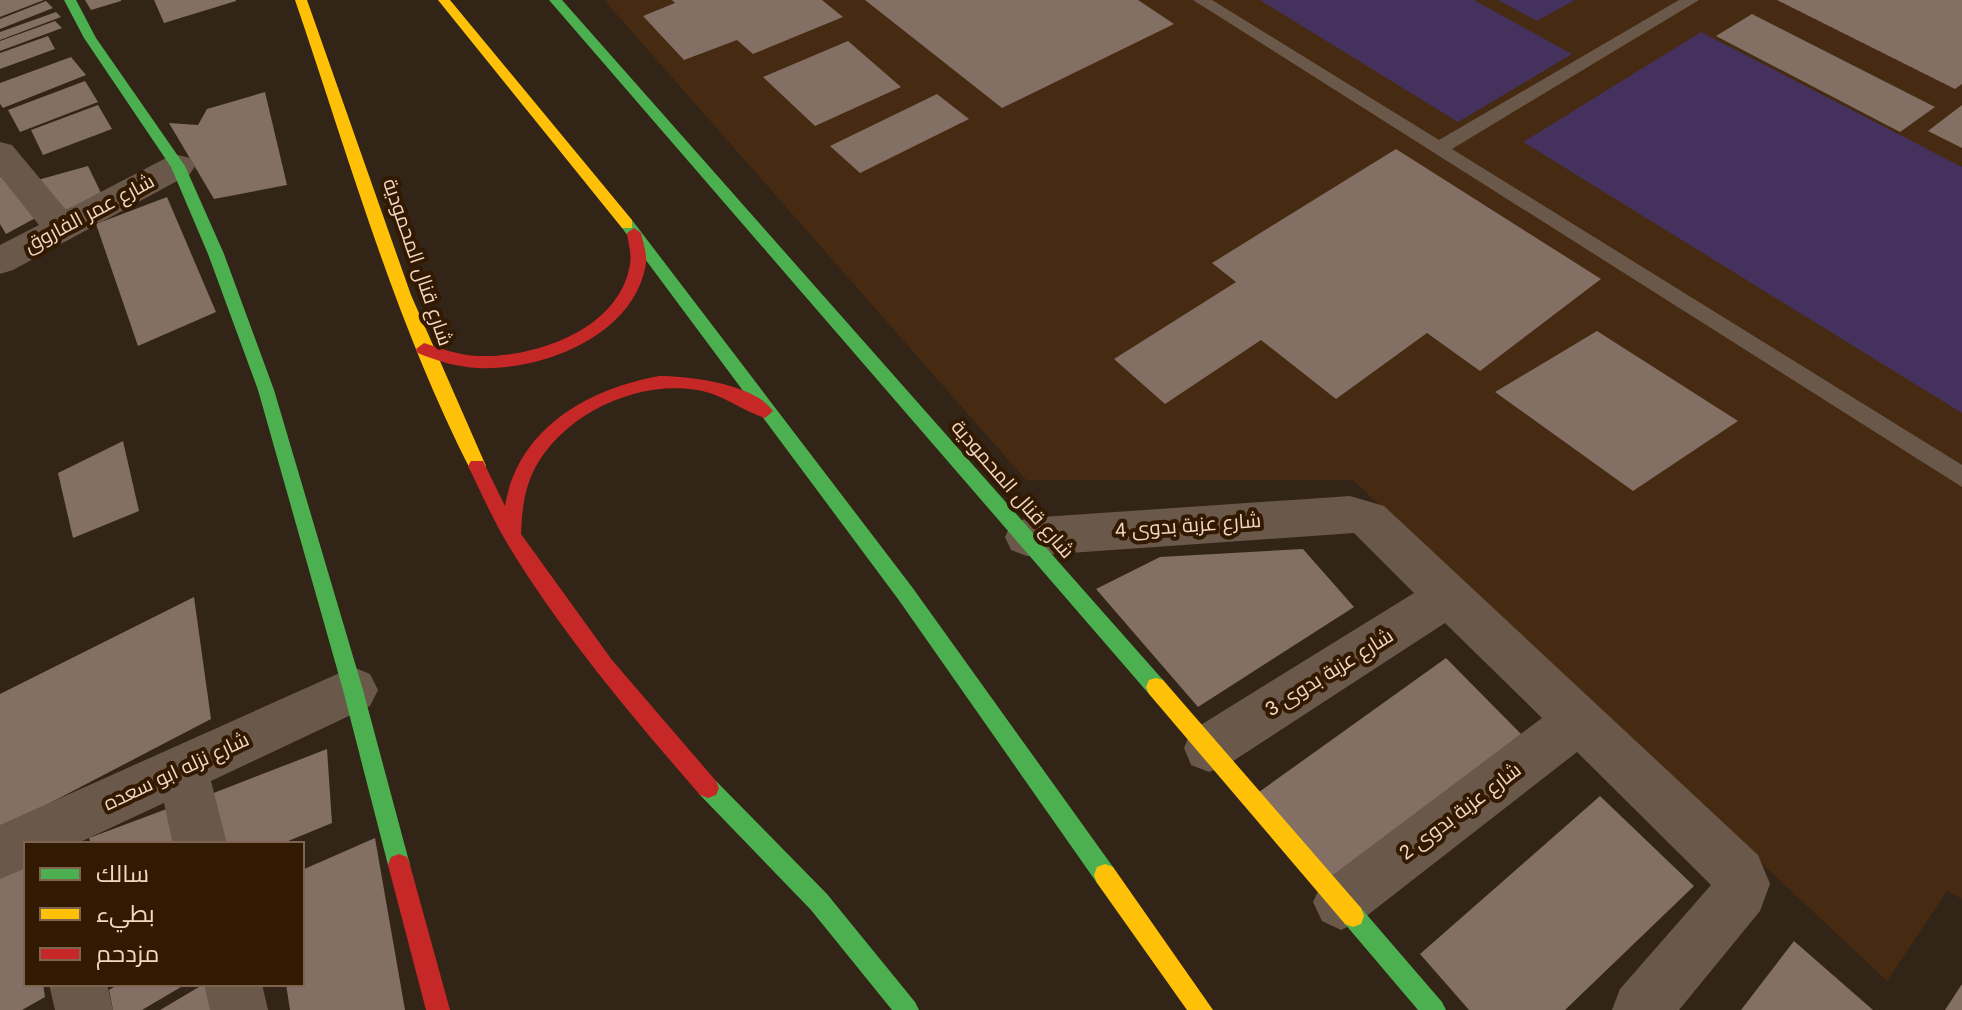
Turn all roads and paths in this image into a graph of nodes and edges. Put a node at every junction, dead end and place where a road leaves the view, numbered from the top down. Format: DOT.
graph roads {
  1 [pos="70,0"];
  2 [pos="301,0"];
  3 [pos="444,0"];
  4 [pos="555,0"];
  5 [pos="1691,0"];
  6 [pos="1212,2"];
  7 [pos="1438,149"];
  8 [pos="0,153"];
  9 [pos="178,166"];
  10 [pos="61,228"];
  11 [pos="634,233"];
  12 [pos="0,261"];
  13 [pos="424,349"];
  14 [pos="770,415"];
  15 [pos="1962,477"];
  16 [pos="512,535"];
  17 [pos="1027,537"];
  18 [pos="1449,596"];
  19 [pos="353,690"];
  20 [pos="1579,720"];
  21 [pos="1209,748"];
  22 [pos="182,768"];
  23 [pos="48,837"];
  24 [pos="200,842"];
  25 [pos="24,844"];
  26 [pos="0,852"];
  27 [pos="1341,902"];
  28 [pos="78,986"];
  29 [pos="233,986"];
  30 [pos="84,1010"];
  31 [pos="239,1010"];
  32 [pos="438,1010"];
  33 [pos="907,1010"];
  34 [pos="1201,1010"];
  35 [pos="1434,1010"];
  36 [pos="1641,1010"];
  1 -- 9 [label="main road"];
  2 -- 13 [label="main road, شارع قنال المحمودية"];
  3 -- 11 [label="main road"];
  4 -- 17 [label="main road, شارع قنال المحمودية"];
  5 -- 7 [label="lane"];
  6 -- 7 [label="lane"];
  7 -- 15 [label="lane"];
  8 -- 10 [label="street"];
  9 -- 10 [label="street, شارع عمر الفاروق"];
  9 -- 19 [label="main road"];
  10 -- 12 [label="street, شارع عمر الفاروق"];
  11 -- 13 [label="main road"];
  11 -- 14 [label="main road"];
  13 -- 16 [label="main road, شارع قنال المحمودية"];
  14 -- 16 [label="main road"];
  14 -- 34 [label="main road"];
  16 -- 33 [label="main road, شارع قنال المحمودية"];
  17 -- 18 [label="street, شارع عزبة بدوى 4"];
  17 -- 21 [label="main road, شارع قنال المحمودية"];
  18 -- 20 [label="street"];
  18 -- 21 [label="street, شارع عزبة بدوى 3"];
  19 -- 22 [label="street, شارع نزله ابو سعده"];
  19 -- 32 [label="main road"];
  20 -- 27 [label="street, شارع عزبة بدوى 2"];
  20 -- 36 [label="street"];
  21 -- 27 [label="main road, شارع قنال المحمودية"];
  22 -- 23 [label="street, شارع نزله ابو سعده"];
  22 -- 24 [label="street"];
  25 -- 26 [label="street, شارع نزله ابو سعده"];
  27 -- 35 [label="main road, شارع قنال المحمودية"];
  28 -- 30 [label="street"];
  29 -- 31 [label="street"];
}
